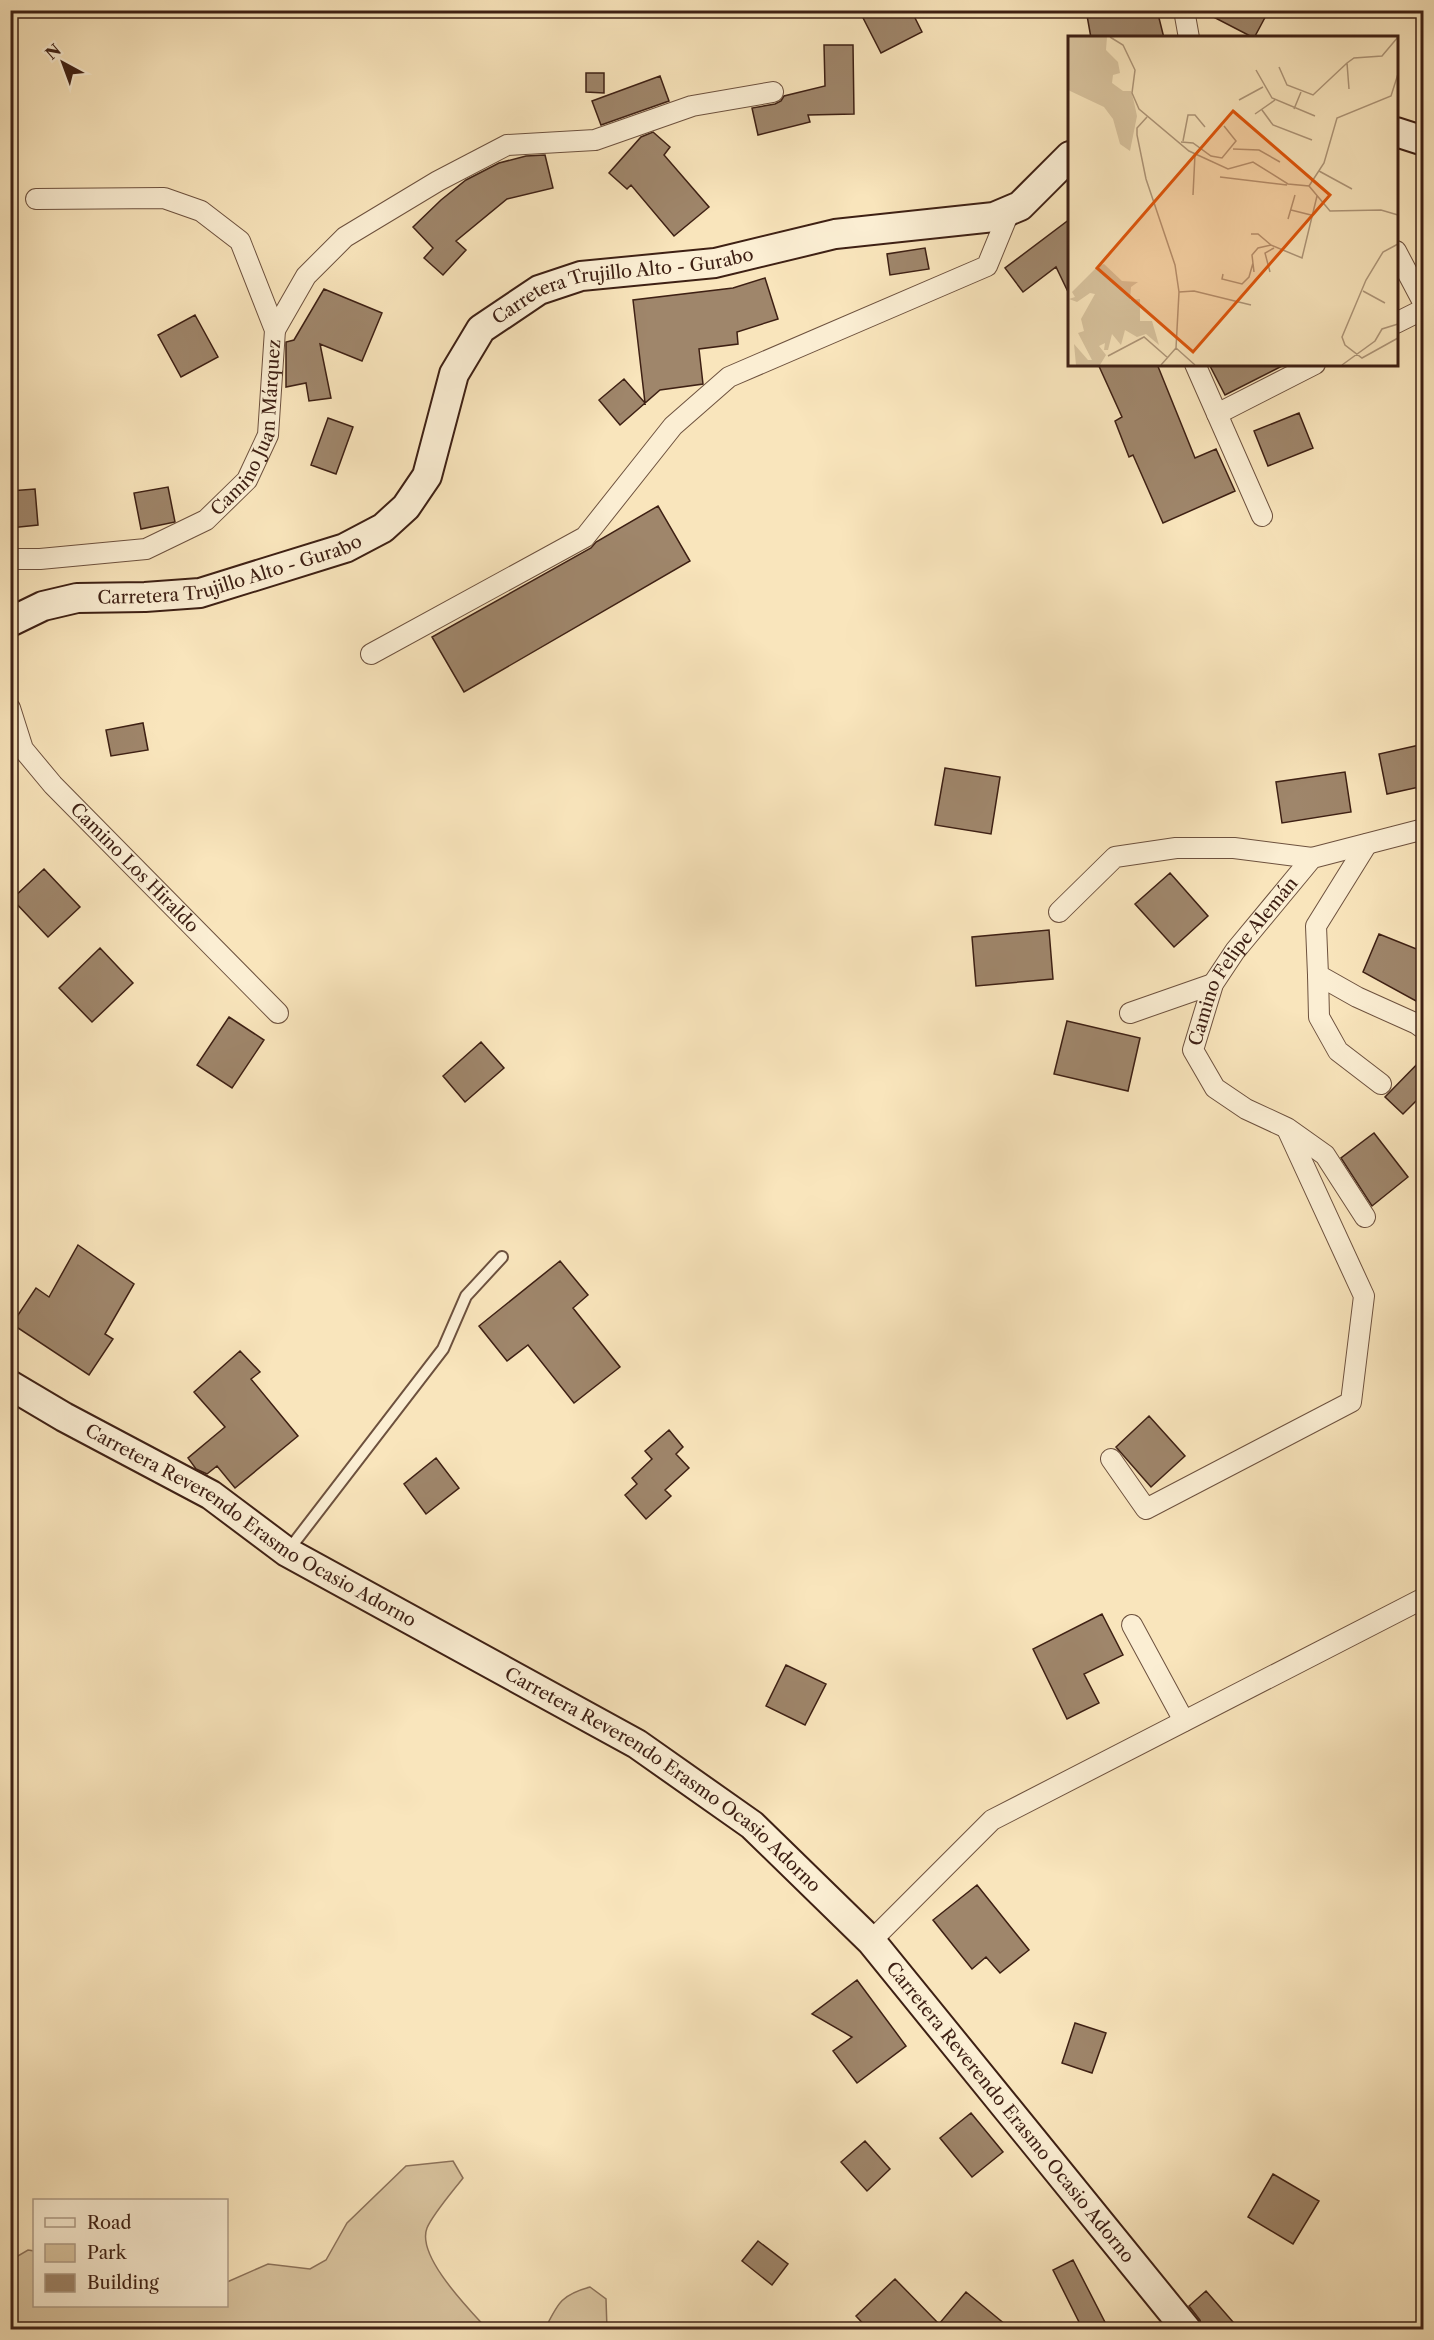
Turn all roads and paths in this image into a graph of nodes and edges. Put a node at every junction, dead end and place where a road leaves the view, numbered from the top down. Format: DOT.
graph roads {
  1 [pos="1184,10"];
  2 [pos="1189,36"];
  3 [pos="773,92"];
  4 [pos="1398,133"];
  5 [pos="1424,141"];
  6 [pos="1068,158"];
  7 [pos="36,199"];
  8 [pos="1010,210"];
  9 [pos="1398,255"];
  10 [pos="1424,304"];
  11 [pos="1424,309"];
  12 [pos="1398,322"];
  13 [pos="276,330"];
  14 [pos="1196,366"];
  15 [pos="1311,366"];
  16 [pos="1217,414"];
  17 [pos="1262,516"];
  18 [pos="10,559"];
  19 [pos="10,622"];
  20 [pos="371,654"];
  21 [pos="10,708"];
  22 [pos="1424,829"];
  23 [pos="1367,844"];
  24 [pos="1312,858"];
  25 [pos="1059,912"];
  26 [pos="1318,975"];
  27 [pos="1214,984"];
  28 [pos="278,1013"];
  29 [pos="1130,1013"];
  30 [pos="1424,1029"];
  31 [pos="1381,1084"];
  32 [pos="1287,1128"];
  33 [pos="1365,1217"];
  34 [pos="502,1257"];
  35 [pos="10,1384"];
  36 [pos="1111,1459"];
  37 [pos="287,1552"];
  38 [pos="1424,1598"];
  39 [pos="1132,1625"];
  40 [pos="1184,1721"];
  41 [pos="871,1941"];
  42 [pos="1187,2330"];
  1 -- 2 [label="street"];
  3 -- 13 [label="street"];
  4 -- 5 [label="street"];
  6 -- 8 [label="street, Carretera Trujillo Alto - Gurabo"];
  7 -- 13 [label="street, Camino Juan Márquez"];
  8 -- 19 [label="street, Carretera Trujillo Alto - Gurabo"];
  8 -- 20 [label="street"];
  9 -- 10 [label="street"];
  11 -- 12 [label="street"];
  13 -- 18 [label="street, Camino Juan Márquez"];
  14 -- 16 [label="street"];
  15 -- 16 [label="street"];
  16 -- 17 [label="street"];
  21 -- 28 [label="street, Camino Los Hiraldo"];
  22 -- 23 [label="street, Camino Felipe Alemán"];
  23 -- 24 [label="street, Camino Felipe Alemán"];
  23 -- 26 [label="street"];
  24 -- 25 [label="street"];
  24 -- 27 [label="street, Camino Felipe Alemán"];
  26 -- 30 [label="street"];
  26 -- 31 [label="street"];
  27 -- 29 [label="street"];
  27 -- 32 [label="street, Camino Felipe Alemán"];
  32 -- 33 [label="street, Camino Felipe Alemán"];
  32 -- 36 [label="street"];
  34 -- 37 [label="lane"];
  35 -- 37 [label="street, Carretera Reverendo Erasmo Ocasio Adorno"];
  37 -- 41 [label="street, Carretera Reverendo Erasmo Ocasio Adorno"];
  38 -- 40 [label="street"];
  39 -- 40 [label="street"];
  40 -- 41 [label="street"];
  41 -- 42 [label="street, Carretera Reverendo Erasmo Ocasio Adorno"];
}
